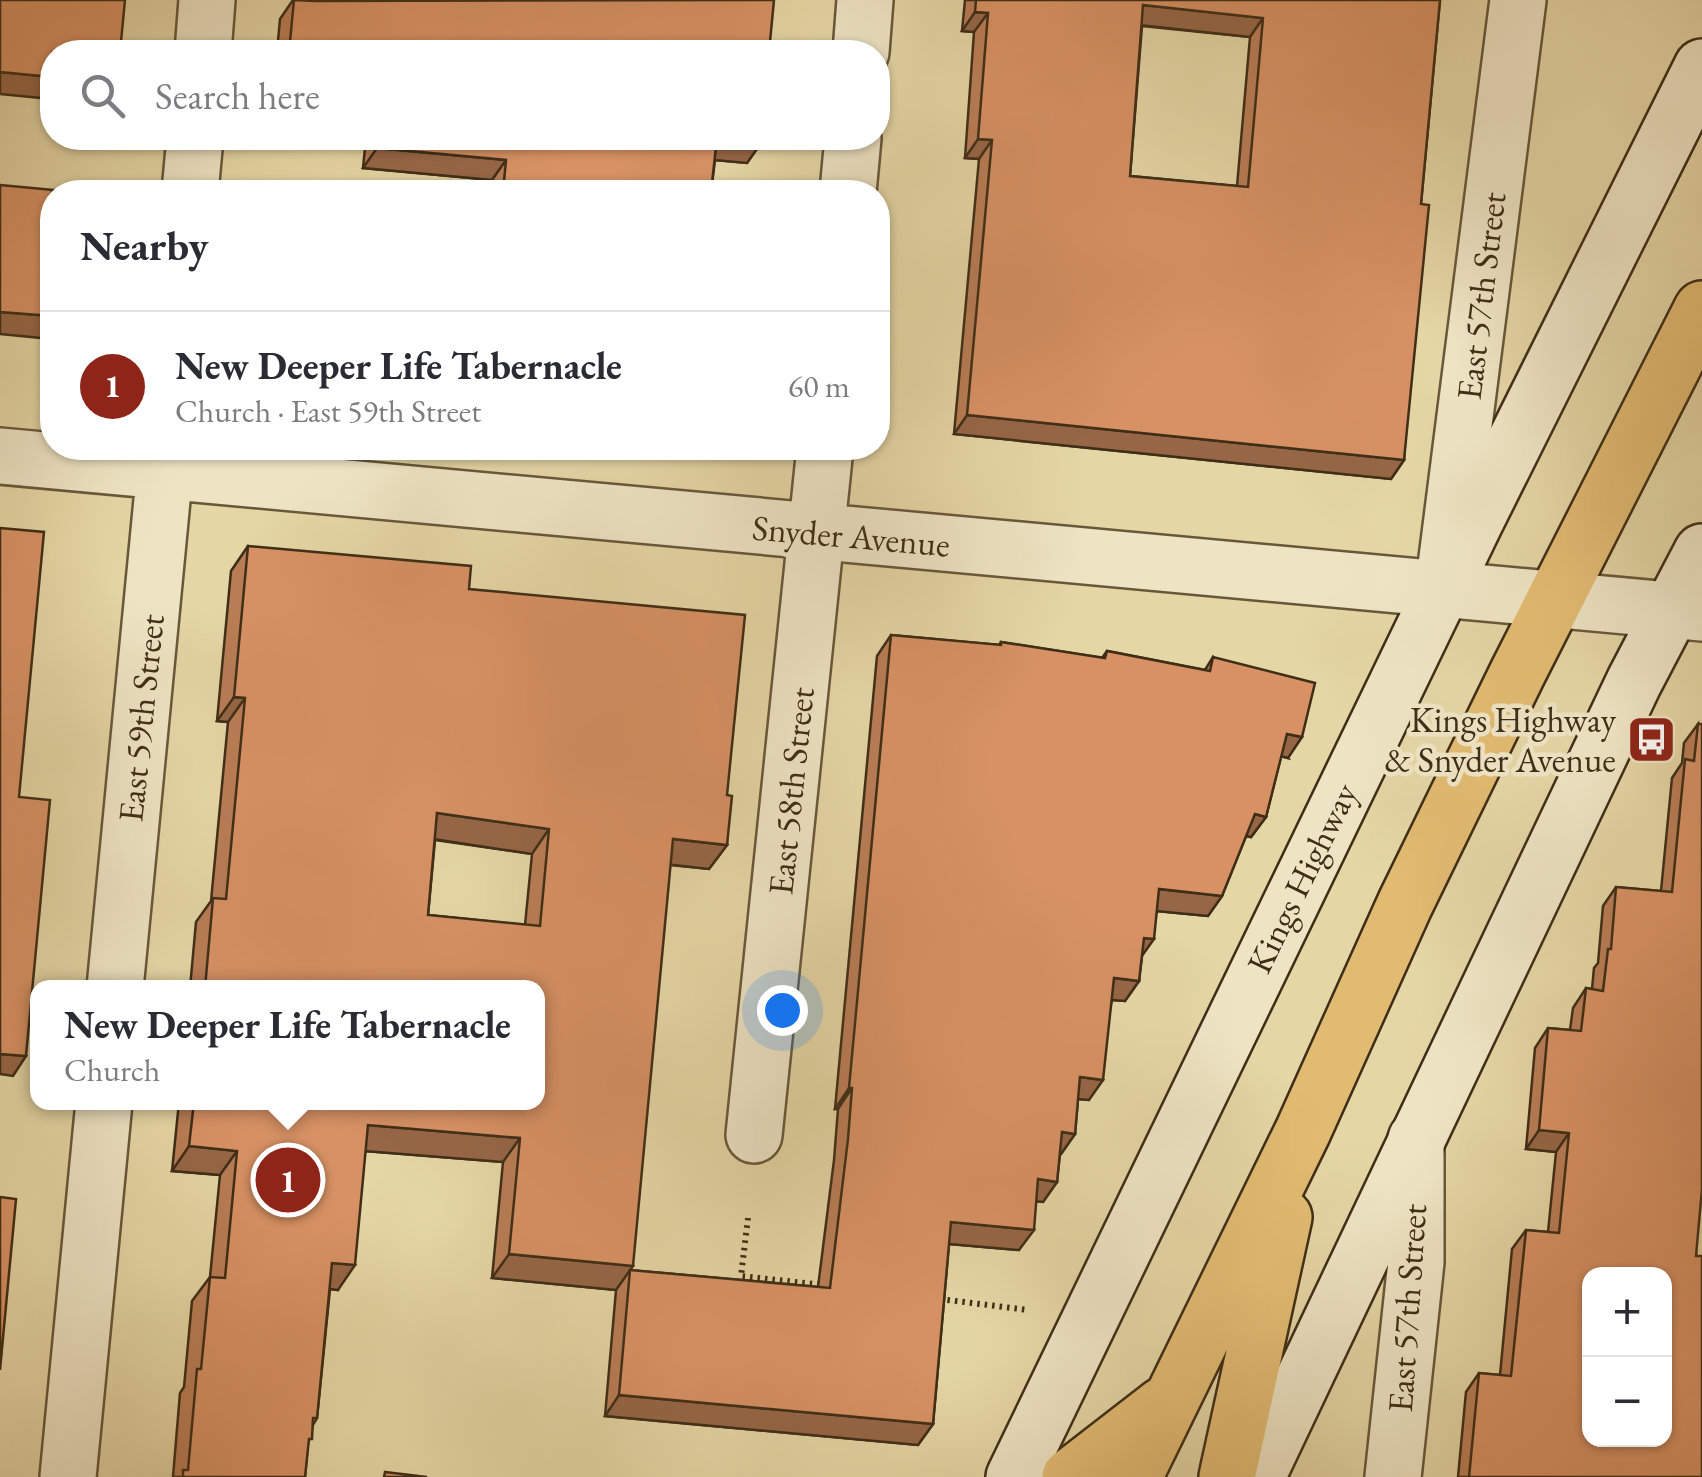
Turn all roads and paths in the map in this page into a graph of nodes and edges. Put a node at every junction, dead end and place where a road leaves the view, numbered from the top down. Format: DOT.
graph roads {
  1 [pos="208,0"];
  2 [pos="865,0"];
  3 [pos="1518,0"];
  4 [pos="203,40"];
  5 [pos="861,40"];
  6 [pos="1702,68"];
  7 [pos="194,150"];
  8 [pos="852,150"];
  9 [pos="191,180"];
  10 [pos="849,180"];
  11 [pos="1702,309"];
  12 [pos="0,456"];
  13 [pos="40,457"];
  14 [pos="166,460"];
  15 [pos="175,460"];
  16 [pos="824,460"];
  17 [pos="818,532"];
  18 [pos="1702,552"];
  19 [pos="1443,591"];
  20 [pos="1556,600"];
  21 [pos="1687,612"];
  22 [pos="116,980"];
  23 [pos="103,1110"];
  24 [pos="1303,1131"];
  25 [pos="754,1134"];
  26 [pos="1416,1140"];
  27 [pos="748,1218"];
  28 [pos="837,1287"];
  29 [pos="932,1298"];
  30 [pos="1028,1310"];
  31 [pos="1173,1397"];
  32 [pos="68,1477"];
  33 [pos="1014,1477"];
  34 [pos="1070,1477"];
  35 [pos="1134,1477"];
  36 [pos="1227,1477"];
  37 [pos="1257,1477"];
  38 [pos="1392,1477"];
  1 -- 4 [label="street"];
  2 -- 5 [label="street"];
  3 -- 19 [label="street, East 57th Street"];
  6 -- 19 [label="street, Kings Highway"];
  7 -- 9 [label="street"];
  8 -- 10 [label="street"];
  11 -- 20 [label="main road"];
  12 -- 13 [label="street, Snyder Avenue"];
  14 -- 22 [label="street, East 59th Street"];
  15 -- 17 [label="street, Snyder Avenue"];
  16 -- 17 [label="street, East 58th Street"];
  17 -- 19 [label="street, Snyder Avenue"];
  17 -- 25 [label="street, East 58th Street"];
  18 -- 21 [label="street"];
  19 -- 20 [label="street, Snyder Avenue"];
  19 -- 33 [label="street, Kings Highway"];
  20 -- 21 [label="street, Snyder Avenue"];
  20 -- 24 [label="main road"];
  21 -- 26 [label="street"];
  23 -- 32 [label="street"];
  24 -- 31 [label="main road"];
  24 -- 36 [label="main road"];
  26 -- 37 [label="street"];
  26 -- 38 [label="street, East 57th Street"];
  27 -- 28 [label="path"];
  29 -- 30 [label="path"];
  31 -- 34 [label="main road"];
  31 -- 35 [label="main road"];
}
